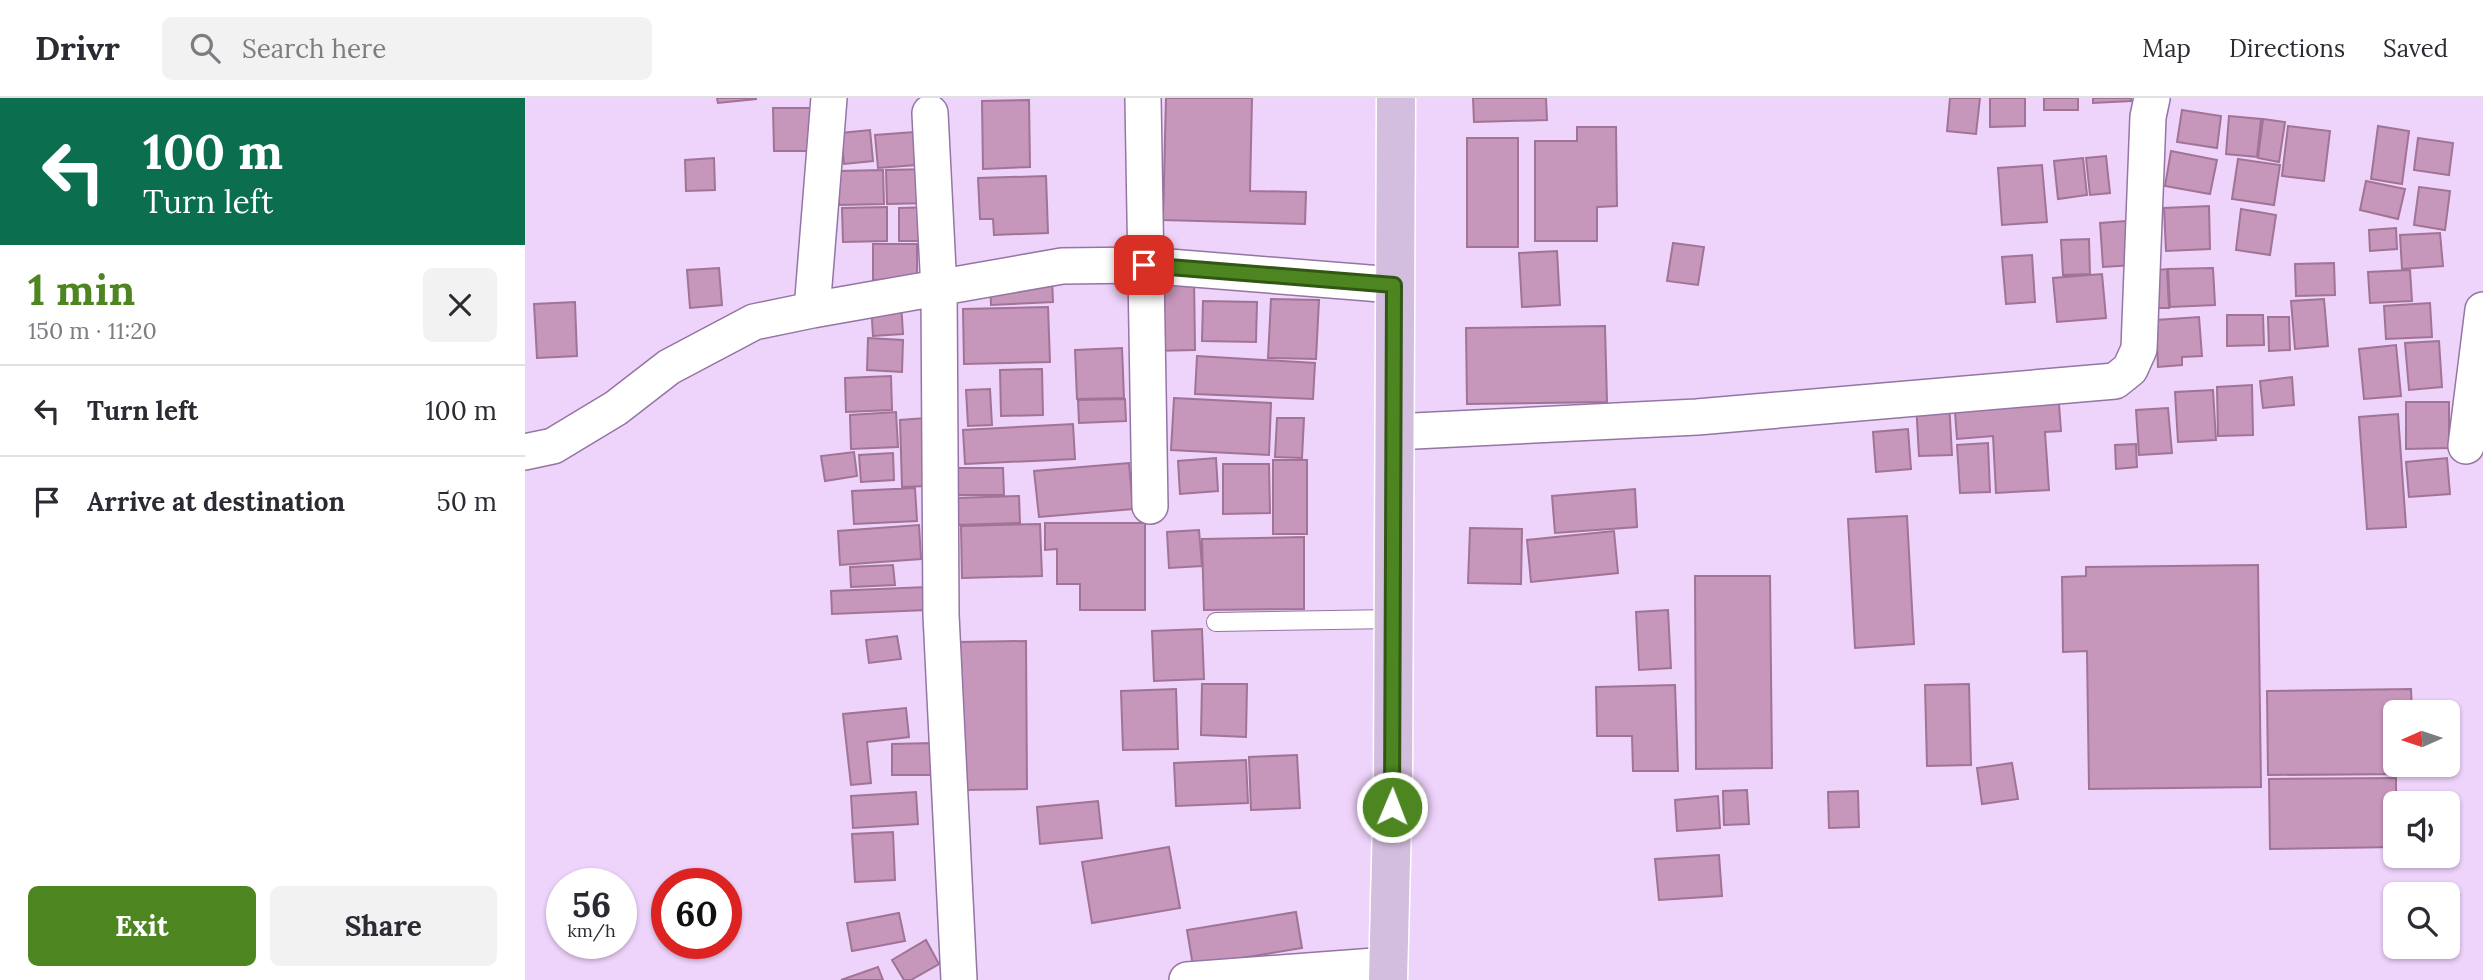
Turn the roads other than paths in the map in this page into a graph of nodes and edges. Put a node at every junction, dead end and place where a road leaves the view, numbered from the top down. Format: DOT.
graph roads {
  1 [pos="829,98"];
  2 [pos="1143,98"];
  3 [pos="1396,98"];
  4 [pos="2151,98"];
  5 [pos="930,113"];
  6 [pos="1144,265"];
  7 [pos="1394,285"];
  8 [pos="939,290"];
  9 [pos="812,310"];
  10 [pos="2483,310"];
  11 [pos="1394,432"];
  12 [pos="2466,446"];
  13 [pos="525,452"];
  14 [pos="1150,506"];
  15 [pos="1393,619"];
  16 [pos="1216,622"];
  17 [pos="1388,973"];
  18 [pos="958,980"];
  19 [pos="1187,980"];
  1 -- 9 [label="street"];
  2 -- 6 [label="street"];
  3 -- 7 [label="main road"];
  4 -- 11 [label="street"];
  5 -- 8 [label="street"];
  6 -- 7 [label="street"];
  6 -- 8 [label="street"];
  6 -- 14 [label="street"];
  7 -- 11 [label="main road"];
  8 -- 9 [label="street"];
  8 -- 18 [label="street"];
  9 -- 13 [label="street"];
  10 -- 12 [label="street"];
  11 -- 15 [label="main road"];
  15 -- 16 [label="lane"];
  15 -- 17 [label="main road"];
  17 -- 19 [label="street"];
}
